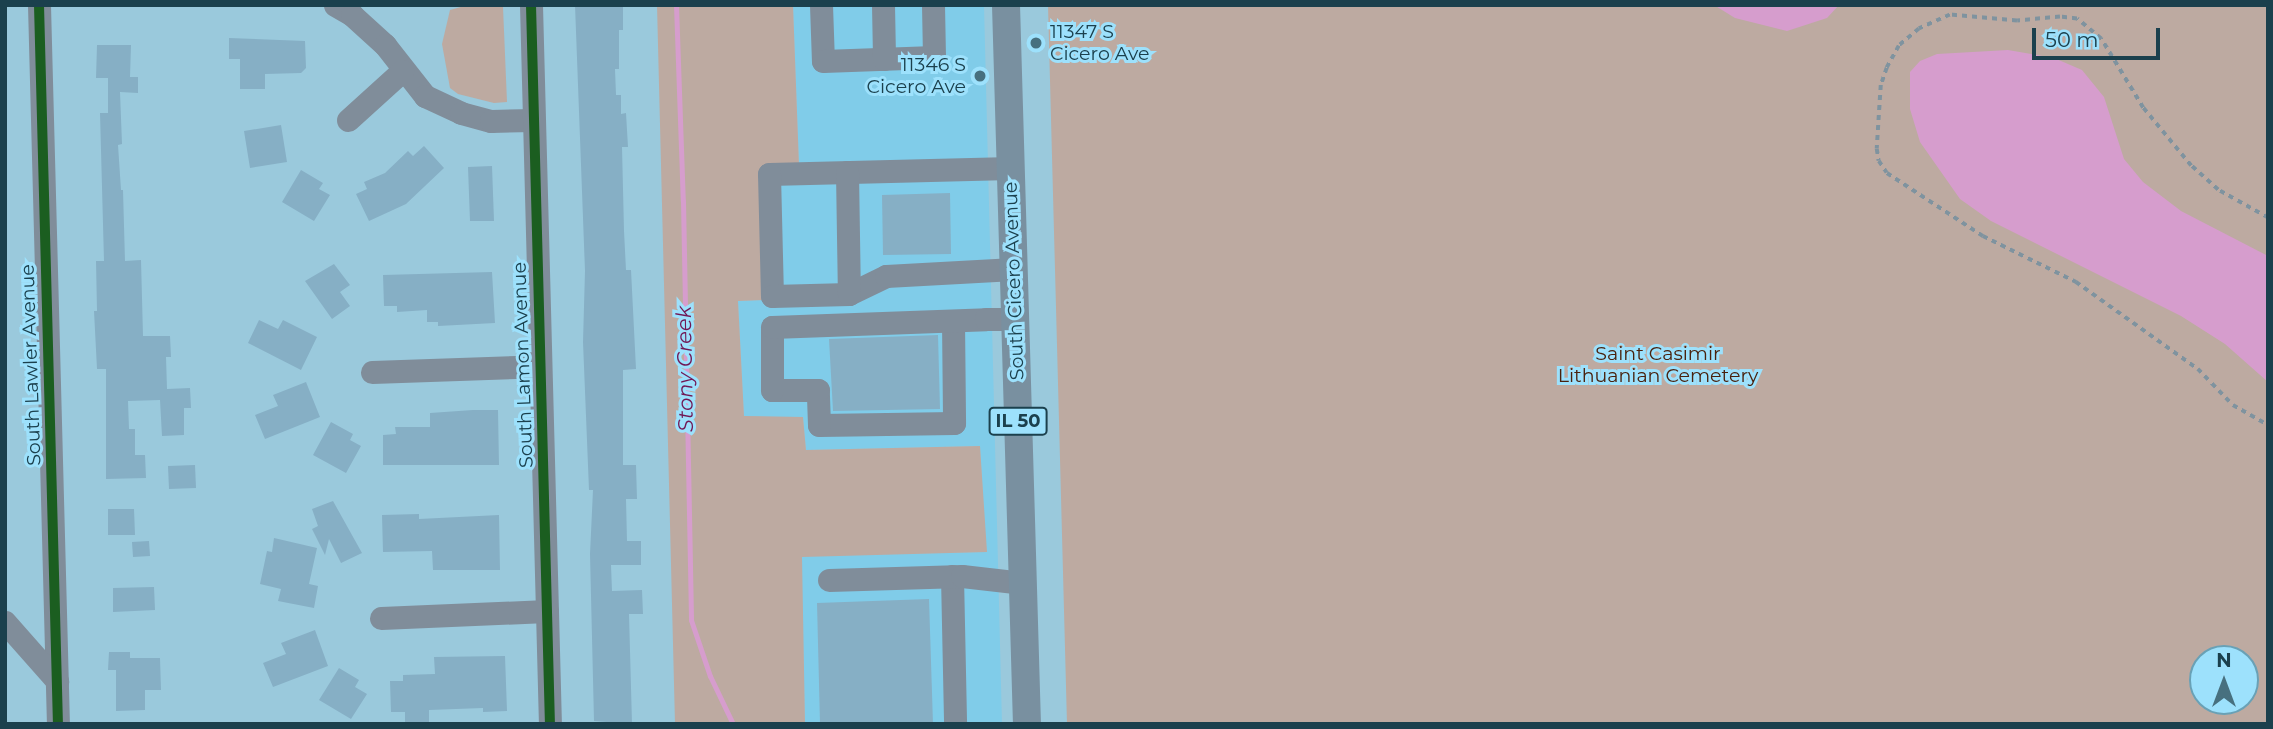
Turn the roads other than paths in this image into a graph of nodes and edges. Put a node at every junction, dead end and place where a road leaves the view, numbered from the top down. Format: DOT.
graph roads {
  1 [pos="39,5"];
  2 [pos="335,5"];
  3 [pos="531,5"];
  4 [pos="821,5"];
  5 [pos="883,5"];
  6 [pos="933,5"];
  7 [pos="1006,5"];
  8 [pos="884,59"];
  9 [pos="402,71"];
  10 [pos="348,120"];
  11 [pos="533,120"];
  12 [pos="1011,168"];
  13 [pos="847,172"];
  14 [pos="1014,269"];
  15 [pos="849,295"];
  16 [pos="1015,319"];
  17 [pos="953,321"];
  18 [pos="540,366"];
  19 [pos="373,372"];
  20 [pos="951,576"];
  21 [pos="829,580"];
  22 [pos="1023,583"];
  23 [pos="547,611"];
  24 [pos="381,618"];
  25 [pos="5,622"];
  26 [pos="57,681"];
  27 [pos="58,724"];
  28 [pos="550,724"];
  29 [pos="955,724"];
  30 [pos="1027,724"];
  1 -- 26 [label="street, South Lawler Avenue"];
  2 -- 9 [label="street"];
  3 -- 11 [label="street, South Lamon Avenue"];
  4 -- 8 [label="street"];
  5 -- 8 [label="street"];
  6 -- 8 [label="street"];
  7 -- 12 [label="main road, South Cicero Avenue / IL 50"];
  9 -- 10 [label="street"];
  9 -- 11 [label="street"];
  11 -- 18 [label="street, South Lamon Avenue"];
  12 -- 13 [label="street"];
  12 -- 14 [label="main road, South Cicero Avenue / IL 50"];
  13 -- 15 [label="street"];
  13 -- 15 [label="street"];
  14 -- 15 [label="street"];
  14 -- 16 [label="main road, South Cicero Avenue / IL 50"];
  16 -- 17 [label="street"];
  16 -- 22 [label="main road, South Cicero Avenue / IL 50"];
  17 -- 17 [label="street"];
  18 -- 19 [label="street"];
  18 -- 23 [label="street, South Lamon Avenue"];
  20 -- 21 [label="street"];
  20 -- 22 [label="street"];
  20 -- 29 [label="street"];
  22 -- 30 [label="main road, South Cicero Avenue / IL 50"];
  23 -- 24 [label="street"];
  23 -- 28 [label="street, South Lamon Avenue"];
  25 -- 26 [label="street"];
  26 -- 27 [label="street, South Lawler Avenue"];
}
